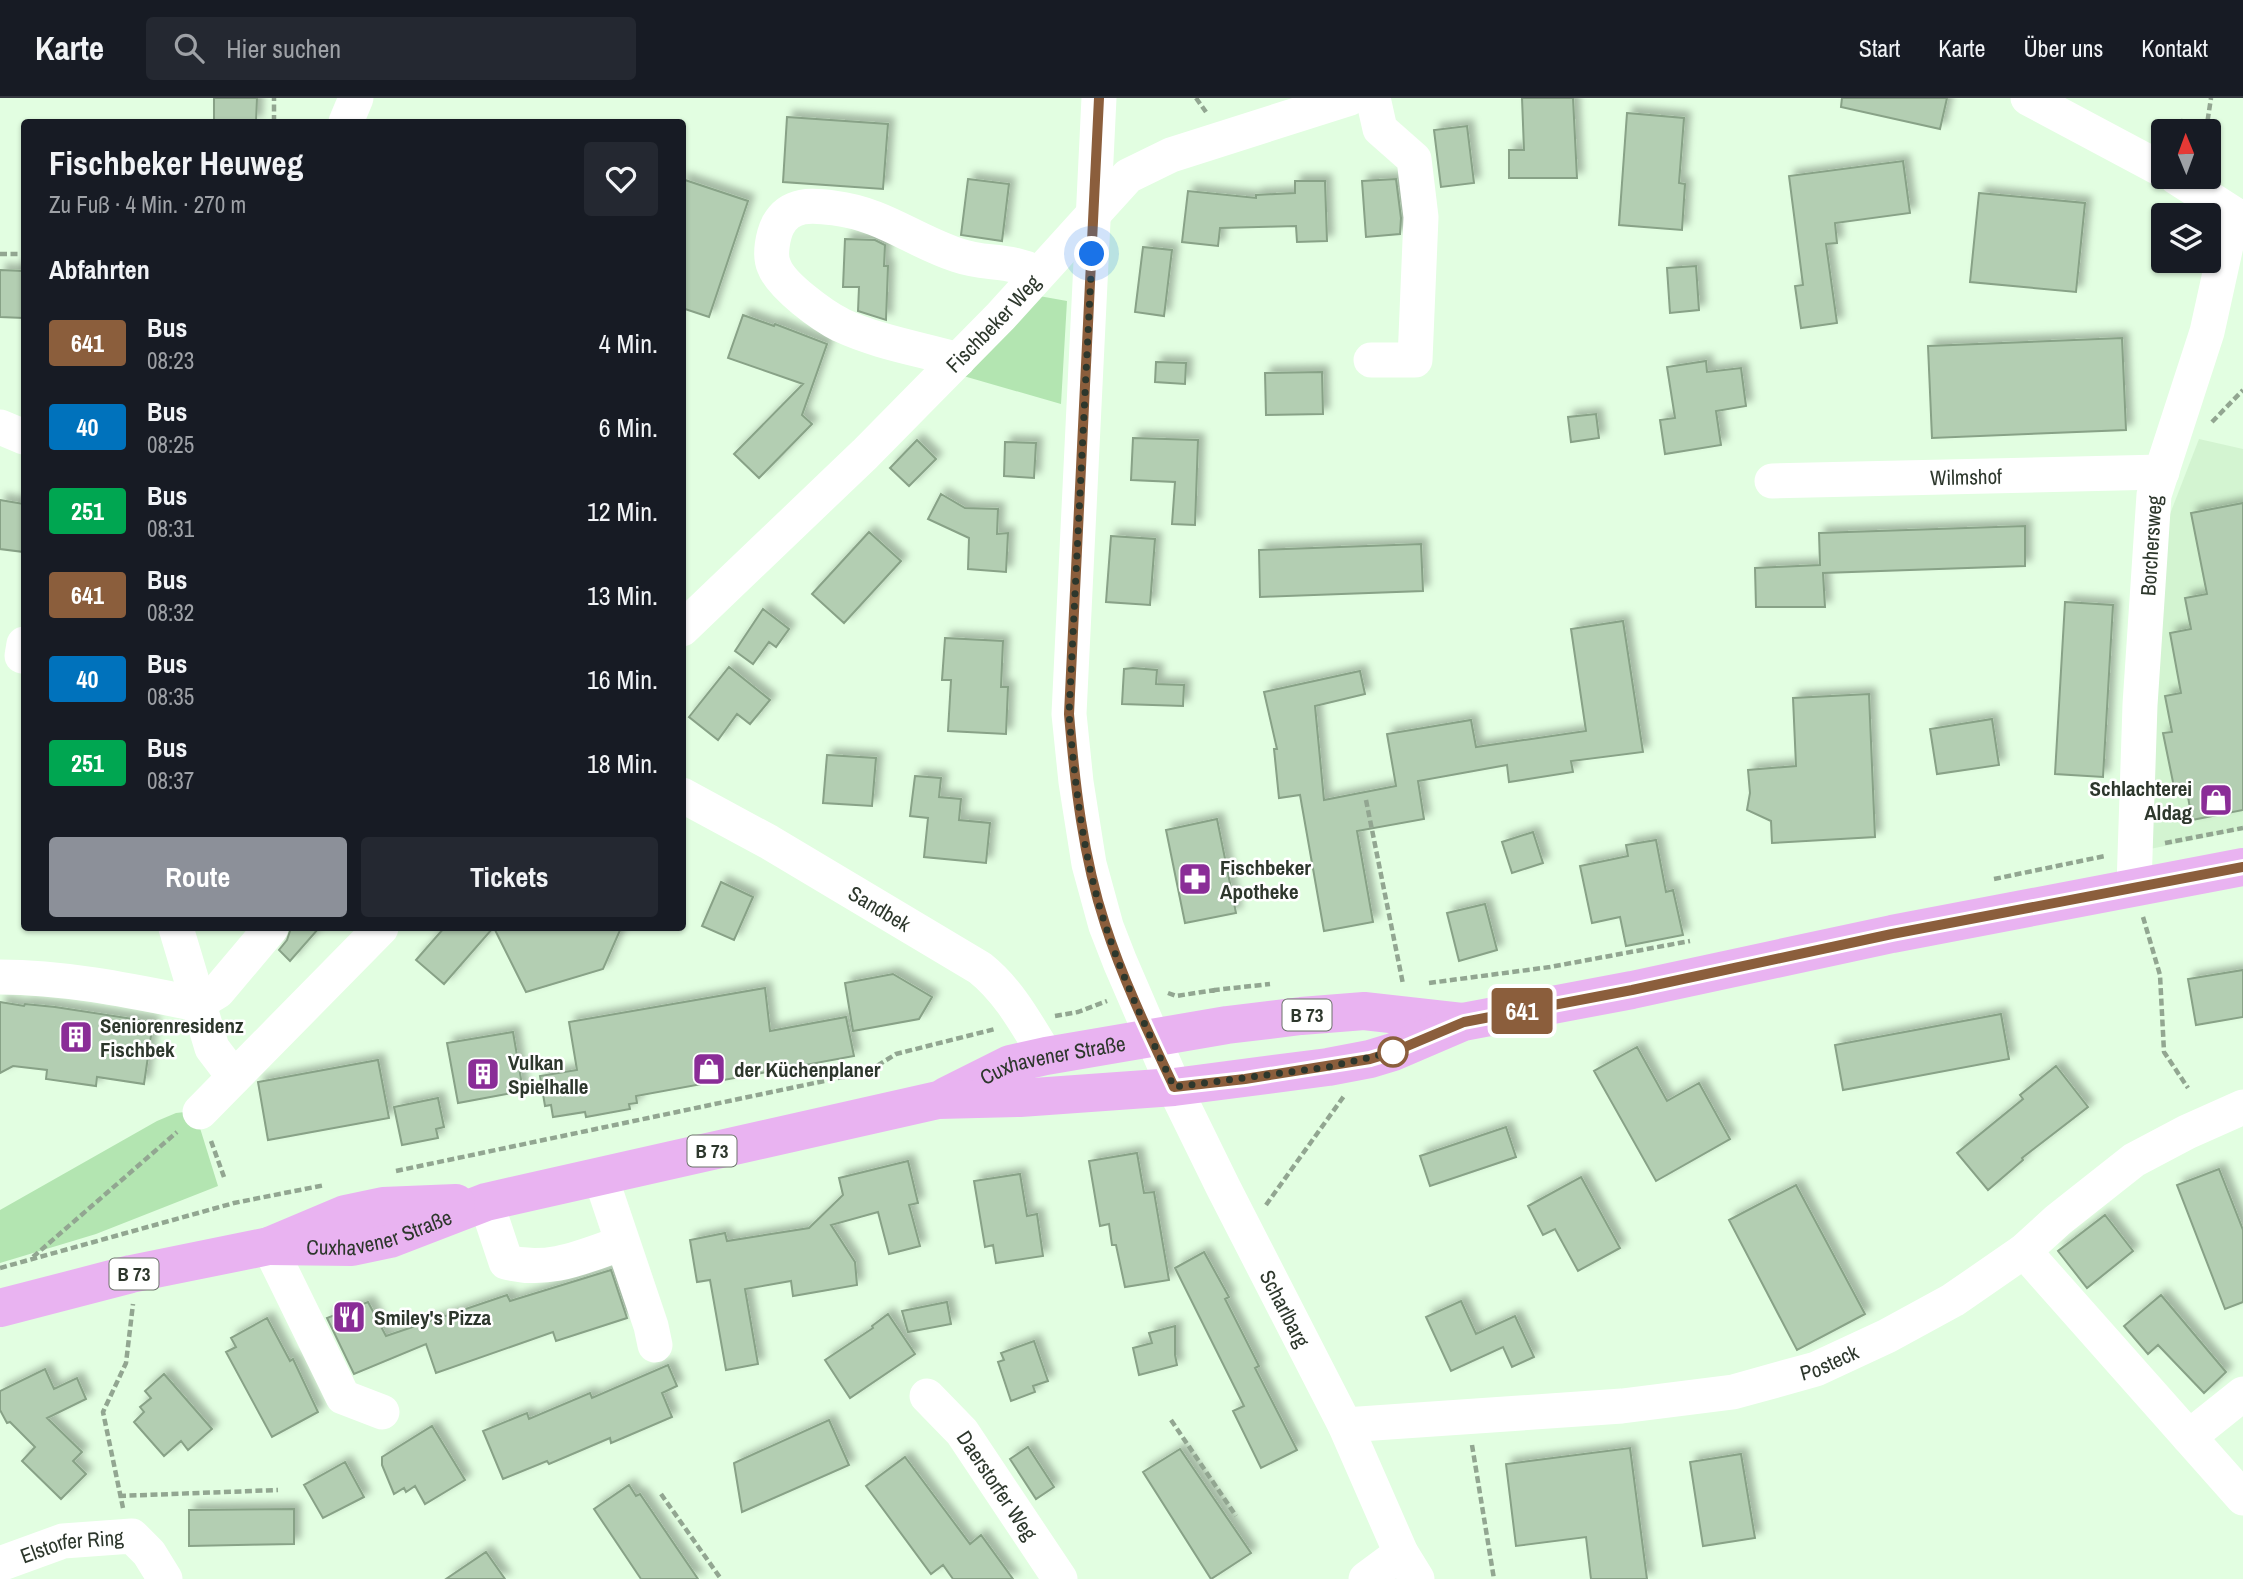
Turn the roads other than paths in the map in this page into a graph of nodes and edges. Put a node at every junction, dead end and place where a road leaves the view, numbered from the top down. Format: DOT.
graph roads {
  1 [pos="356,98"];
  2 [pos="1099,98"];
  3 [pos="1350,98"];
  4 [pos="1373,98"];
  5 [pos="2028,98"];
  6 [pos="2083,112"];
  7 [pos="347,119"];
  8 [pos="2151,161"];
  9 [pos="2195,189"];
  10 [pos="1094,212"];
  11 [pos="2238,217"];
  12 [pos="1038,274"];
  13 [pos="958,360"];
  14 [pos="1371,360"];
  15 [pos="0,427"];
  16 [pos="21,436"];
  17 [pos="2162,472"];
  18 [pos="1772,481"];
  19 [pos="686,625"];
  20 [pos="686,797"];
  21 [pos="2243,867"];
  22 [pos="2135,868"];
  23 [pos="177,931"];
  24 [pos="268,931"];
  25 [pos="378,931"];
  26 [pos="0,977"];
  27 [pos="197,1004"];
  28 [pos="1464,1022"];
  29 [pos="1151,1038"];
  30 [pos="1046,1056"];
  31 [pos="234,1077"];
  32 [pos="1174,1087"];
  33 [pos="938,1100"];
  34 [pos="2243,1107"];
  35 [pos="200,1112"];
  36 [pos="601,1178"];
  37 [pos="486,1202"];
  38 [pos="622,1243"];
  39 [pos="270,1246"];
  40 [pos="2024,1251"];
  41 [pos="0,1308"];
  42 [pos="655,1345"];
  43 [pos="2243,1394"];
  44 [pos="927,1396"];
  45 [pos="383,1412"];
  46 [pos="1345,1424"];
  47 [pos="2189,1437"];
  48 [pos="2243,1498"];
  49 [pos="0,1564"];
  50 [pos="1409,1566"];
  51 [pos="165,1579"];
  52 [pos="1060,1579"];
  53 [pos="1366,1579"];
  1 -- 7 [label="street"];
  2 -- 10 [label="street, Scharlbarg"];
  3 -- 10 [label="street, Fischbeker Weg"];
  4 -- 14 [label="street"];
  5 -- 6 [label="street"];
  6 -- 8 [label="street"];
  9 -- 11 [label="street"];
  10 -- 12 [label="street, Fischbeker Weg"];
  10 -- 29 [label="street, Scharlbarg"];
  11 -- 17 [label="street, Borchersweg"];
  12 -- 13 [label="street, Fischbeker Weg"];
  12 -- 13 [label="street"];
  13 -- 19 [label="street, Fischbeker Weg"];
  15 -- 16 [label="street"];
  17 -- 18 [label="street, Wilmshof"];
  17 -- 22 [label="street, Borchersweg"];
  20 -- 30 [label="street, Sandbek"];
  21 -- 22 [label="main road, Cuxhavener Straße / B 73"];
  22 -- 28 [label="main road, Cuxhavener Straße / B 73"];
  23 -- 27 [label="street"];
  24 -- 27 [label="street"];
  25 -- 31 [label="street"];
  26 -- 27 [label="street"];
  27 -- 31 [label="street"];
  28 -- 29 [label="main road, Cuxhavener Straße / B 73"];
  28 -- 32 [label="main road, Cuxhavener Straße / B 73"];
  29 -- 30 [label="main road, Cuxhavener Straße / B 73"];
  29 -- 32 [label="street, Scharlbarg"];
  30 -- 33 [label="main road, Cuxhavener Straße / B 73"];
  31 -- 35 [label="street"];
  32 -- 33 [label="main road, Cuxhavener Straße / B 73"];
  32 -- 46 [label="street, Scharlbarg"];
  33 -- 36 [label="main road, Cuxhavener Straße / B 73"];
  34 -- 40 [label="street, Posteck"];
  36 -- 37 [label="main road, Cuxhavener Straße / B 73"];
  36 -- 38 [label="street"];
  37 -- 38 [label="street"];
  37 -- 39 [label="main road, Cuxhavener Straße / B 73"];
  38 -- 42 [label="street"];
  39 -- 41 [label="main road, Cuxhavener Straße / B 73"];
  39 -- 45 [label="street"];
  40 -- 46 [label="street, Posteck"];
  40 -- 47 [label="street"];
  43 -- 47 [label="street"];
  44 -- 52 [label="street, Daerstorfer Weg"];
  46 -- 50 [label="street, Scharlbarg"];
  47 -- 48 [label="street"];
  49 -- 51 [label="street, Elstorfer Ring"];
  50 -- 53 [label="street"];
}
